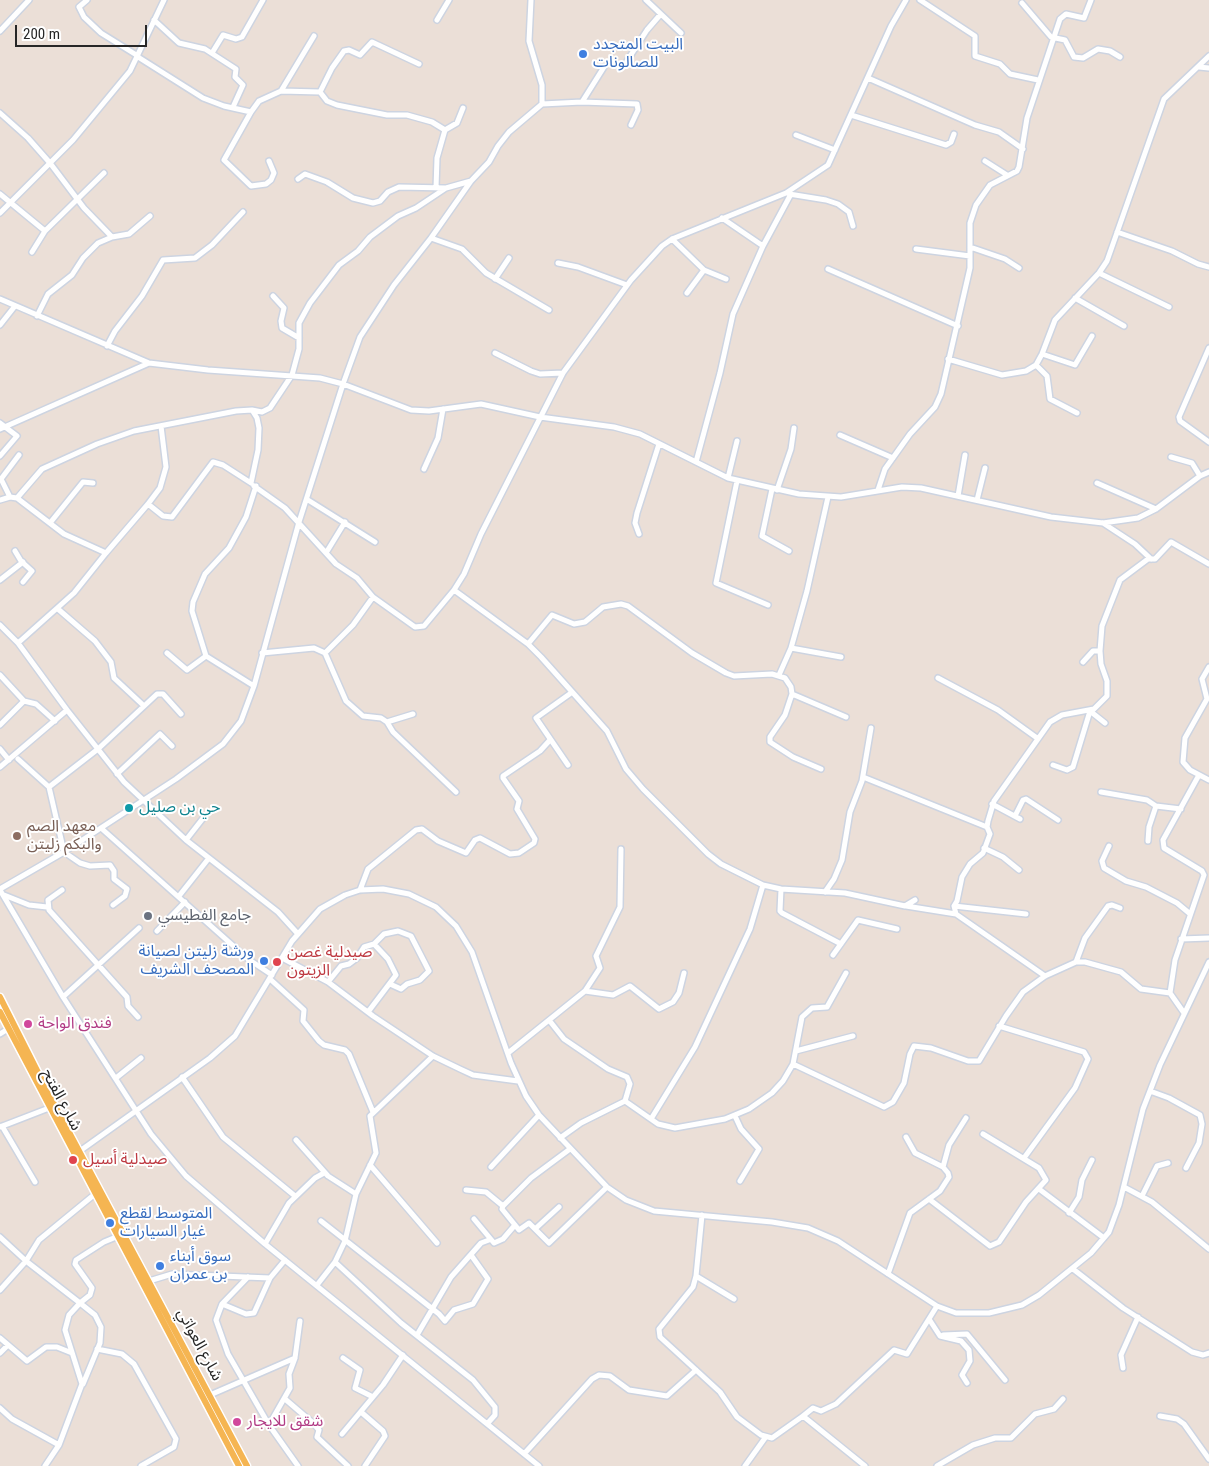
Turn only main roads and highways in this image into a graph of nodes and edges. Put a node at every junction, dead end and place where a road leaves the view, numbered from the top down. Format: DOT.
graph roads {
  1 [pos="0,998"];
  2 [pos="3,1012"];
  3 [pos="77,1152"];
  4 [pos="121,1235"];
  5 [pos="244,1459"];
  6 [pos="238,1464"];
  7 [pos="248,1466"];
  1 -- 2 [label="main road, شارع العواتي"];
  2 -- 3 [label="main road, شارع العواتي"];
  2 -- 3 [label="main road, شارع الفتح"];
  3 -- 4 [label="main road, شارع العواتي"];
  3 -- 4 [label="main road, شارع الفتح"];
  4 -- 5 [label="main road, شارع العواتي"];
  4 -- 6 [label="main road, شارع الفتح"];
  5 -- 6 [label="main road"];
  5 -- 7 [label="main road, شارع العواتي"];
}
